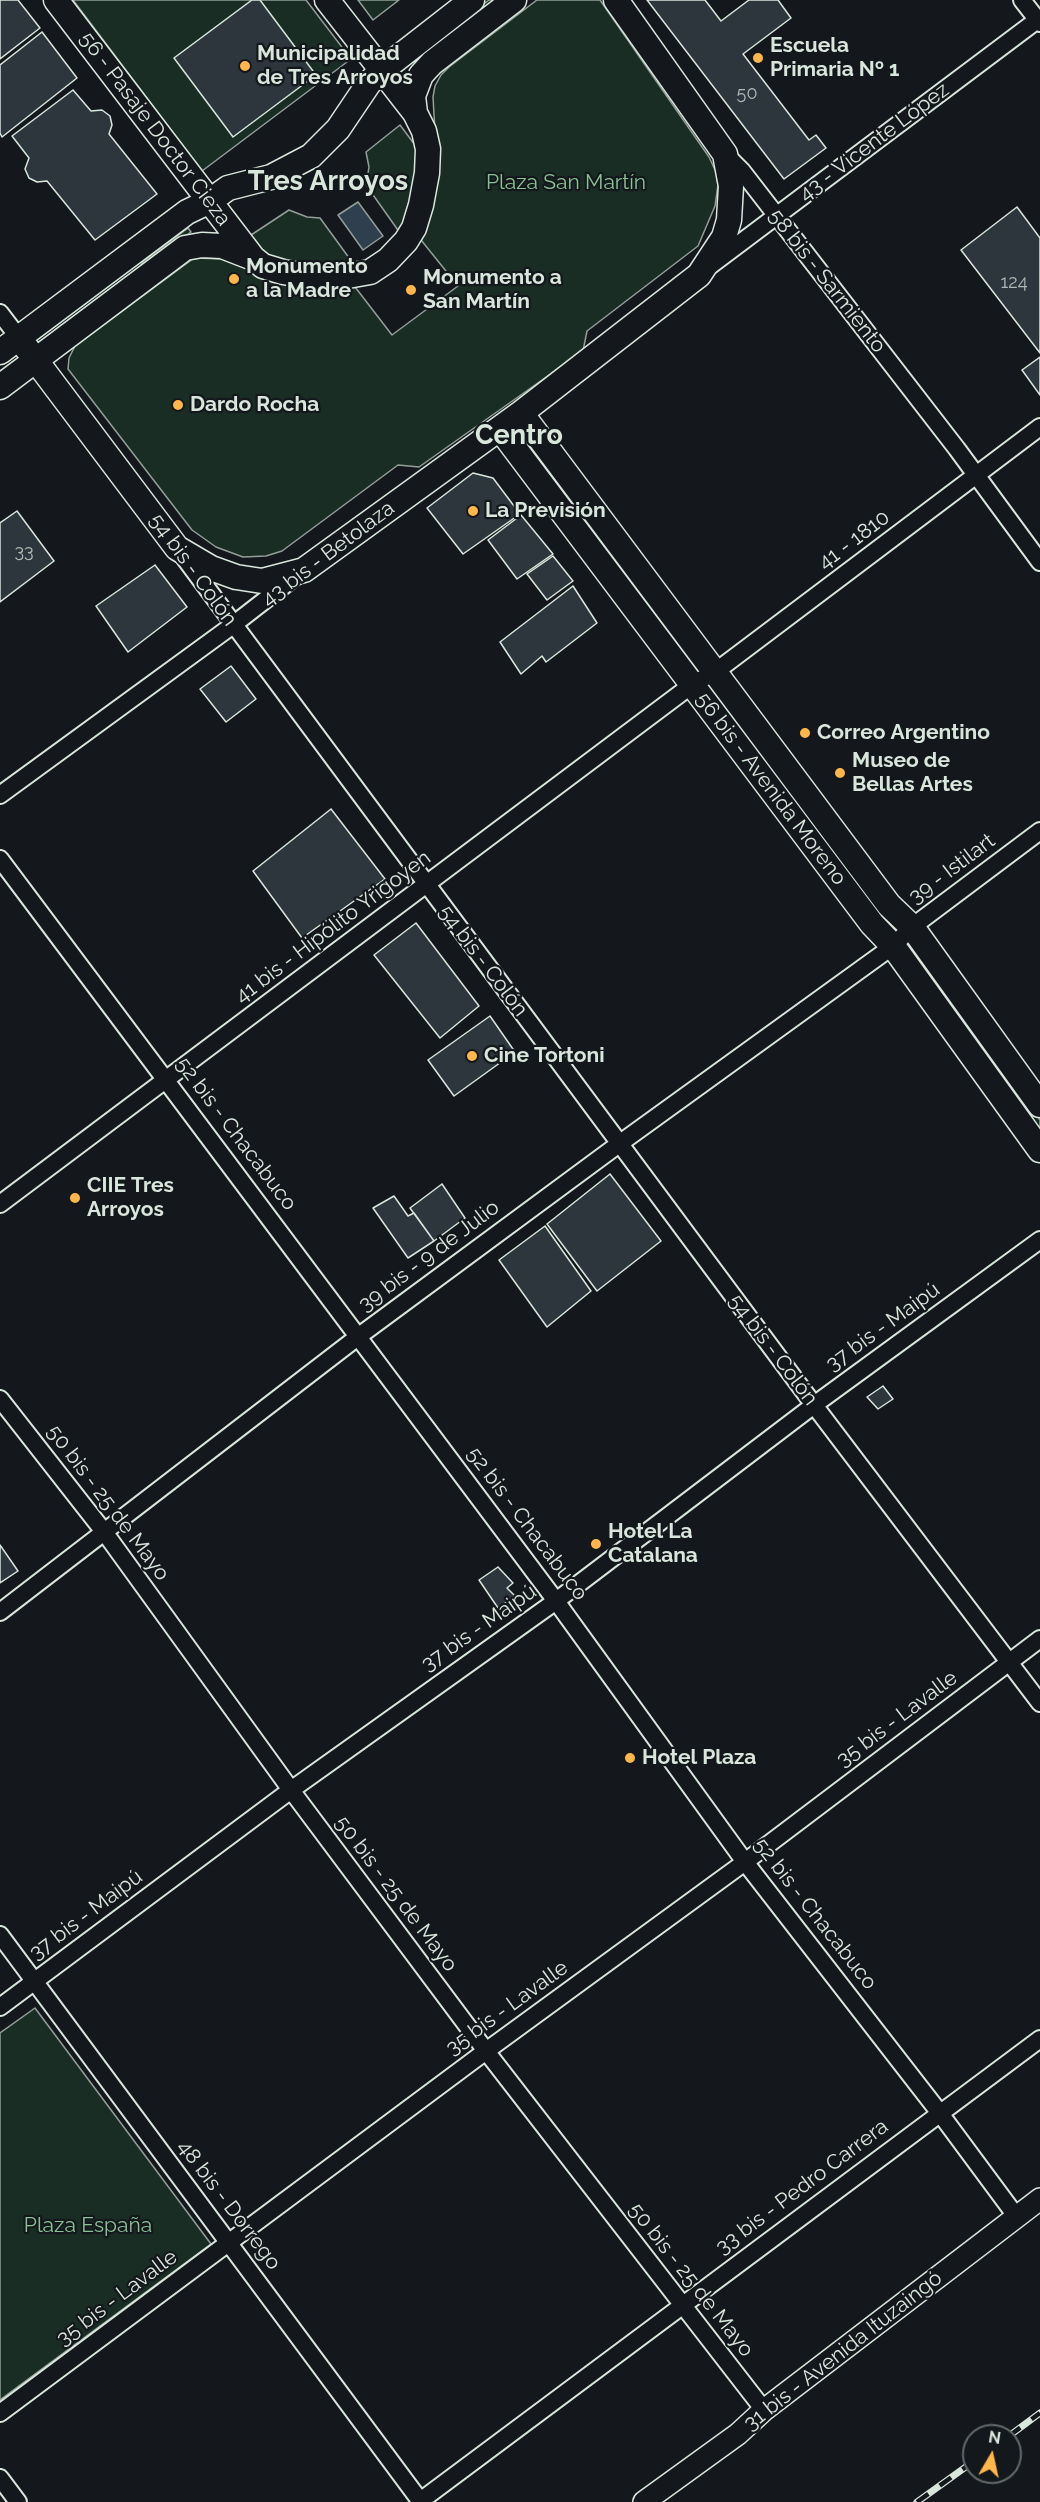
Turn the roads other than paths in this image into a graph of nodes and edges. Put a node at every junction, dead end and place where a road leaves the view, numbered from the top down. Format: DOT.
graph roads {
  1 [pos="56,0"];
  2 [pos="327,0"];
  3 [pos="472,0"];
  4 [pos="514,0"];
  5 [pos="616,0"];
  6 [pos="1022,0"];
  7 [pos="1039,20"];
  8 [pos="381,70"];
  9 [pos="415,113"];
  10 [pos="725,154"];
  11 [pos="210,201"];
  12 [pos="776,215"];
  13 [pos="253,258"];
  14 [pos="699,275"];
  15 [pos="0,313"];
  16 [pos="9,345"];
  17 [pos="37,360"];
  18 [pos="0,387"];
  19 [pos="510,421"];
  20 [pos="1040,427"];
  21 [pos="978,476"];
  22 [pos="177,548"];
  23 [pos="1040,562"];
  24 [pos="304,570"];
  25 [pos="233,625"];
  26 [pos="715,672"];
  27 [pos="693,684"];
  28 [pos="0,795"];
  29 [pos="1040,831"];
  30 [pos="0,859"];
  31 [pos="426,885"];
  32 [pos="912,927"];
  33 [pos="893,946"];
  34 [pos="167,1080"];
  35 [pos="1040,1105"];
  36 [pos="619,1144"];
  37 [pos="1040,1150"];
  38 [pos="0,1204"];
  39 [pos="1040,1240"];
  40 [pos="359,1336"];
  41 [pos="0,1399"];
  42 [pos="814,1405"];
  43 [pos="105,1533"];
  44 [pos="556,1601"];
  45 [pos="0,1612"];
  46 [pos="1040,1639"];
  47 [pos="1009,1662"];
  48 [pos="1040,1703"];
  49 [pos="291,1790"];
  50 [pos="745,1862"];
  51 [pos="0,1935"];
  52 [pos="35,1982"];
  53 [pos="0,2007"];
  54 [pos="1040,2039"];
  55 [pos="486,2051"];
  56 [pos="939,2112"];
  57 [pos="1040,2199"];
  58 [pos="1016,2216"];
  59 [pos="229,2243"];
  60 [pos="682,2305"];
  61 [pos="764,2410"];
  62 [pos="0,2413"];
  63 [pos="0,2478"];
  64 [pos="18,2502"];
  65 [pos="420,2502"];
  66 [pos="644,2502"];
  1 -- 11 [label="main road, 56 - Pasaje Doctor Cieza"];
  2 -- 8 [label="main road"];
  3 -- 8 [label="main road"];
  4 -- 9 [label="main road"];
  5 -- 10 [label="main road, 58 bis - Sarmiento"];
  6 -- 7 [label="street"];
  7 -- 12 [label="street, 43 - Vicente López"];
  8 -- 9 [label="main road"];
  8 -- 11 [label="main road"];
  9 -- 13 [label="main road"];
  10 -- 12 [label="street, 58 bis - Sarmiento"];
  10 -- 14 [label="main road"];
  11 -- 13 [label="main road, 56 - Pasaje Doctor Cieza"];
  11 -- 16 [label="main road"];
  12 -- 14 [label="street, 43 - Vicente López"];
  12 -- 21 [label="street, 58 bis - Sarmiento"];
  13 -- 17 [label="main road"];
  14 -- 19 [label="main road, 43 - Vicente López"];
  15 -- 16 [label="street"];
  16 -- 17 [label="main road, 54 bis - Colón"];
  17 -- 18 [label="main road"];
  17 -- 22 [label="main road, 54 bis - Colón"];
  19 -- 24 [label="main road, 43 bis - Betolaza"];
  19 -- 26 [label="main road, 56 bis - Avenida Moreno"];
  19 -- 27 [label="main road, 56 bis - Avenida Moreno"];
  20 -- 21 [label="street, 41 - 1810"];
  21 -- 23 [label="street, 58 bis - Sarmiento"];
  21 -- 26 [label="street, 41 - 1810"];
  22 -- 24 [label="main road"];
  22 -- 25 [label="street, 54 bis - Colón"];
  24 -- 25 [label="street, 43 bis - Betolaza"];
  25 -- 28 [label="street, 43 bis - Betolaza"];
  25 -- 31 [label="street, 54 bis - Colón"];
  26 -- 27 [label="street, 41 - 1810"];
  26 -- 32 [label="main road, 56 bis - Avenida Moreno"];
  27 -- 31 [label="street, 41 bis - Hipólito Yrigoyen"];
  27 -- 33 [label="main road, 56 bis - Avenida Moreno"];
  29 -- 32 [label="street, 39 - Istilart"];
  30 -- 34 [label="street, 52 bis - Chacabuco"];
  31 -- 34 [label="street, 41 bis - Hipólito Yrigoyen"];
  31 -- 36 [label="street, 54 bis - Colón"];
  32 -- 33 [label="street, 39 - Istilart"];
  32 -- 35 [label="main road, 56 bis - Avenida Moreno"];
  33 -- 36 [label="street, 39 bis - 9 de Julio"];
  33 -- 37 [label="main road, 56 bis - Avenida Moreno"];
  34 -- 38 [label="street, 41 bis - Hipólito Yrigoyen"];
  34 -- 40 [label="street, 52 bis - Chacabuco"];
  36 -- 40 [label="street, 39 bis - 9 de Julio"];
  36 -- 42 [label="street, 54 bis - Colón"];
  39 -- 42 [label="street, 37 bis - Maipú"];
  40 -- 43 [label="street, 39 bis - 9 de Julio"];
  40 -- 44 [label="street, 52 bis - Chacabuco"];
  41 -- 43 [label="street, 50 bis - 25 de Mayo"];
  42 -- 44 [label="street, 37 bis - Maipú"];
  42 -- 47 [label="street, 54 bis - Colón"];
  43 -- 45 [label="street, 39 bis - 9 de Julio"];
  43 -- 49 [label="street, 50 bis - 25 de Mayo"];
  44 -- 49 [label="street, 37 bis - Maipú"];
  44 -- 50 [label="street, 52 bis - Chacabuco"];
  46 -- 47 [label="street, 35 bis - Lavalle"];
  47 -- 48 [label="street, 54 bis - Colón"];
  47 -- 50 [label="street, 35 bis - Lavalle"];
  49 -- 52 [label="street, 37 bis - Maipú"];
  49 -- 55 [label="street, 50 bis - 25 de Mayo"];
  50 -- 55 [label="street, 35 bis - Lavalle"];
  50 -- 56 [label="street, 52 bis - Chacabuco"];
  51 -- 52 [label="street, 48 bis - Dorrego"];
  52 -- 53 [label="street, 37 bis - Maipú"];
  52 -- 59 [label="street, 48 bis - Dorrego"];
  54 -- 56 [label="street, 33 bis - Pedro Carrera"];
  55 -- 59 [label="street, 35 bis - Lavalle"];
  55 -- 60 [label="street, 50 bis - 25 de Mayo"];
  56 -- 58 [label="street, 52 bis - Chacabuco"];
  56 -- 60 [label="street, 33 bis - Pedro Carrera"];
  57 -- 58 [label="street, 31 bis - Avenida Ituzaingó"];
  58 -- 61 [label="street, 31 bis - Avenida Ituzaingó"];
  59 -- 62 [label="street, 35 bis - Lavalle"];
  59 -- 65 [label="street, 48 bis - Dorrego"];
  60 -- 61 [label="street, 50 bis - 25 de Mayo"];
  60 -- 65 [label="street, 33 bis - Pedro Carrera"];
  61 -- 66 [label="street, 31 bis - Avenida Ituzaingó"];
  63 -- 64 [label="street"];
}
